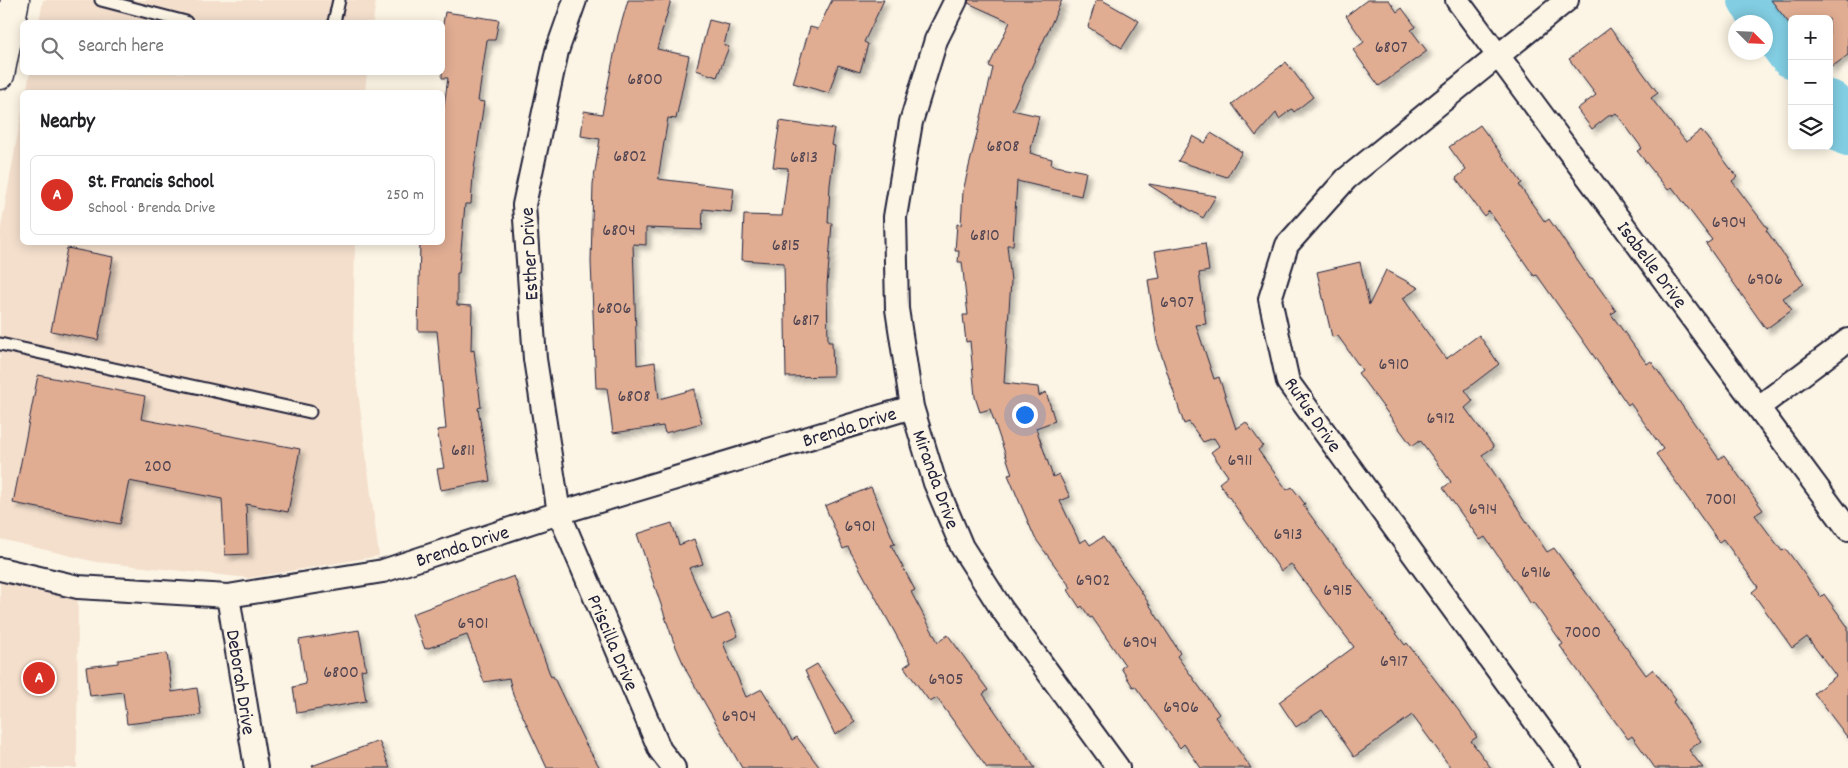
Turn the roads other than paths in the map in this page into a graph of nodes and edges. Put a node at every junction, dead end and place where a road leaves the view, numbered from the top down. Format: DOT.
graph roads {
  1 [pos="15,0"];
  2 [pos="339,0"];
  3 [pos="575,0"];
  4 [pos="956,0"];
  5 [pos="1457,0"];
  6 [pos="1567,0"];
  7 [pos="106,1"];
  8 [pos="178,20"];
  9 [pos="334,20"];
  10 [pos="1497,56"];
  11 [pos="0,74"];
  12 [pos="1848,340"];
  13 [pos="0,344"];
  14 [pos="912,407"];
  15 [pos="1758,407"];
  16 [pos="310,412"];
  17 [pos="559,513"];
  18 [pos="1848,529"];
  19 [pos="0,570"];
  20 [pos="228,596"];
  21 [pos="256,768"];
  22 [pos="674,768"];
  23 [pos="1118,768"];
  24 [pos="1570,768"];
  1 -- 11 [label="street"];
  2 -- 9 [label="lane"];
  3 -- 17 [label="street, Esther Drive"];
  4 -- 14 [label="street, Miranda Drive"];
  5 -- 10 [label="street, Isabelle Drive"];
  6 -- 10 [label="street, Rufus Drive"];
  7 -- 8 [label="lane"];
  10 -- 15 [label="street, Isabelle Drive"];
  10 -- 24 [label="street, Rufus Drive"];
  12 -- 15 [label="street"];
  13 -- 16 [label="lane"];
  14 -- 17 [label="street, Brenda Drive"];
  14 -- 23 [label="street, Miranda Drive"];
  15 -- 18 [label="street, Isabelle Drive"];
  17 -- 20 [label="street, Brenda Drive"];
  17 -- 22 [label="street, Priscilla Drive"];
  19 -- 20 [label="street, Brenda Drive"];
  20 -- 21 [label="street, Deborah Drive"];
}
